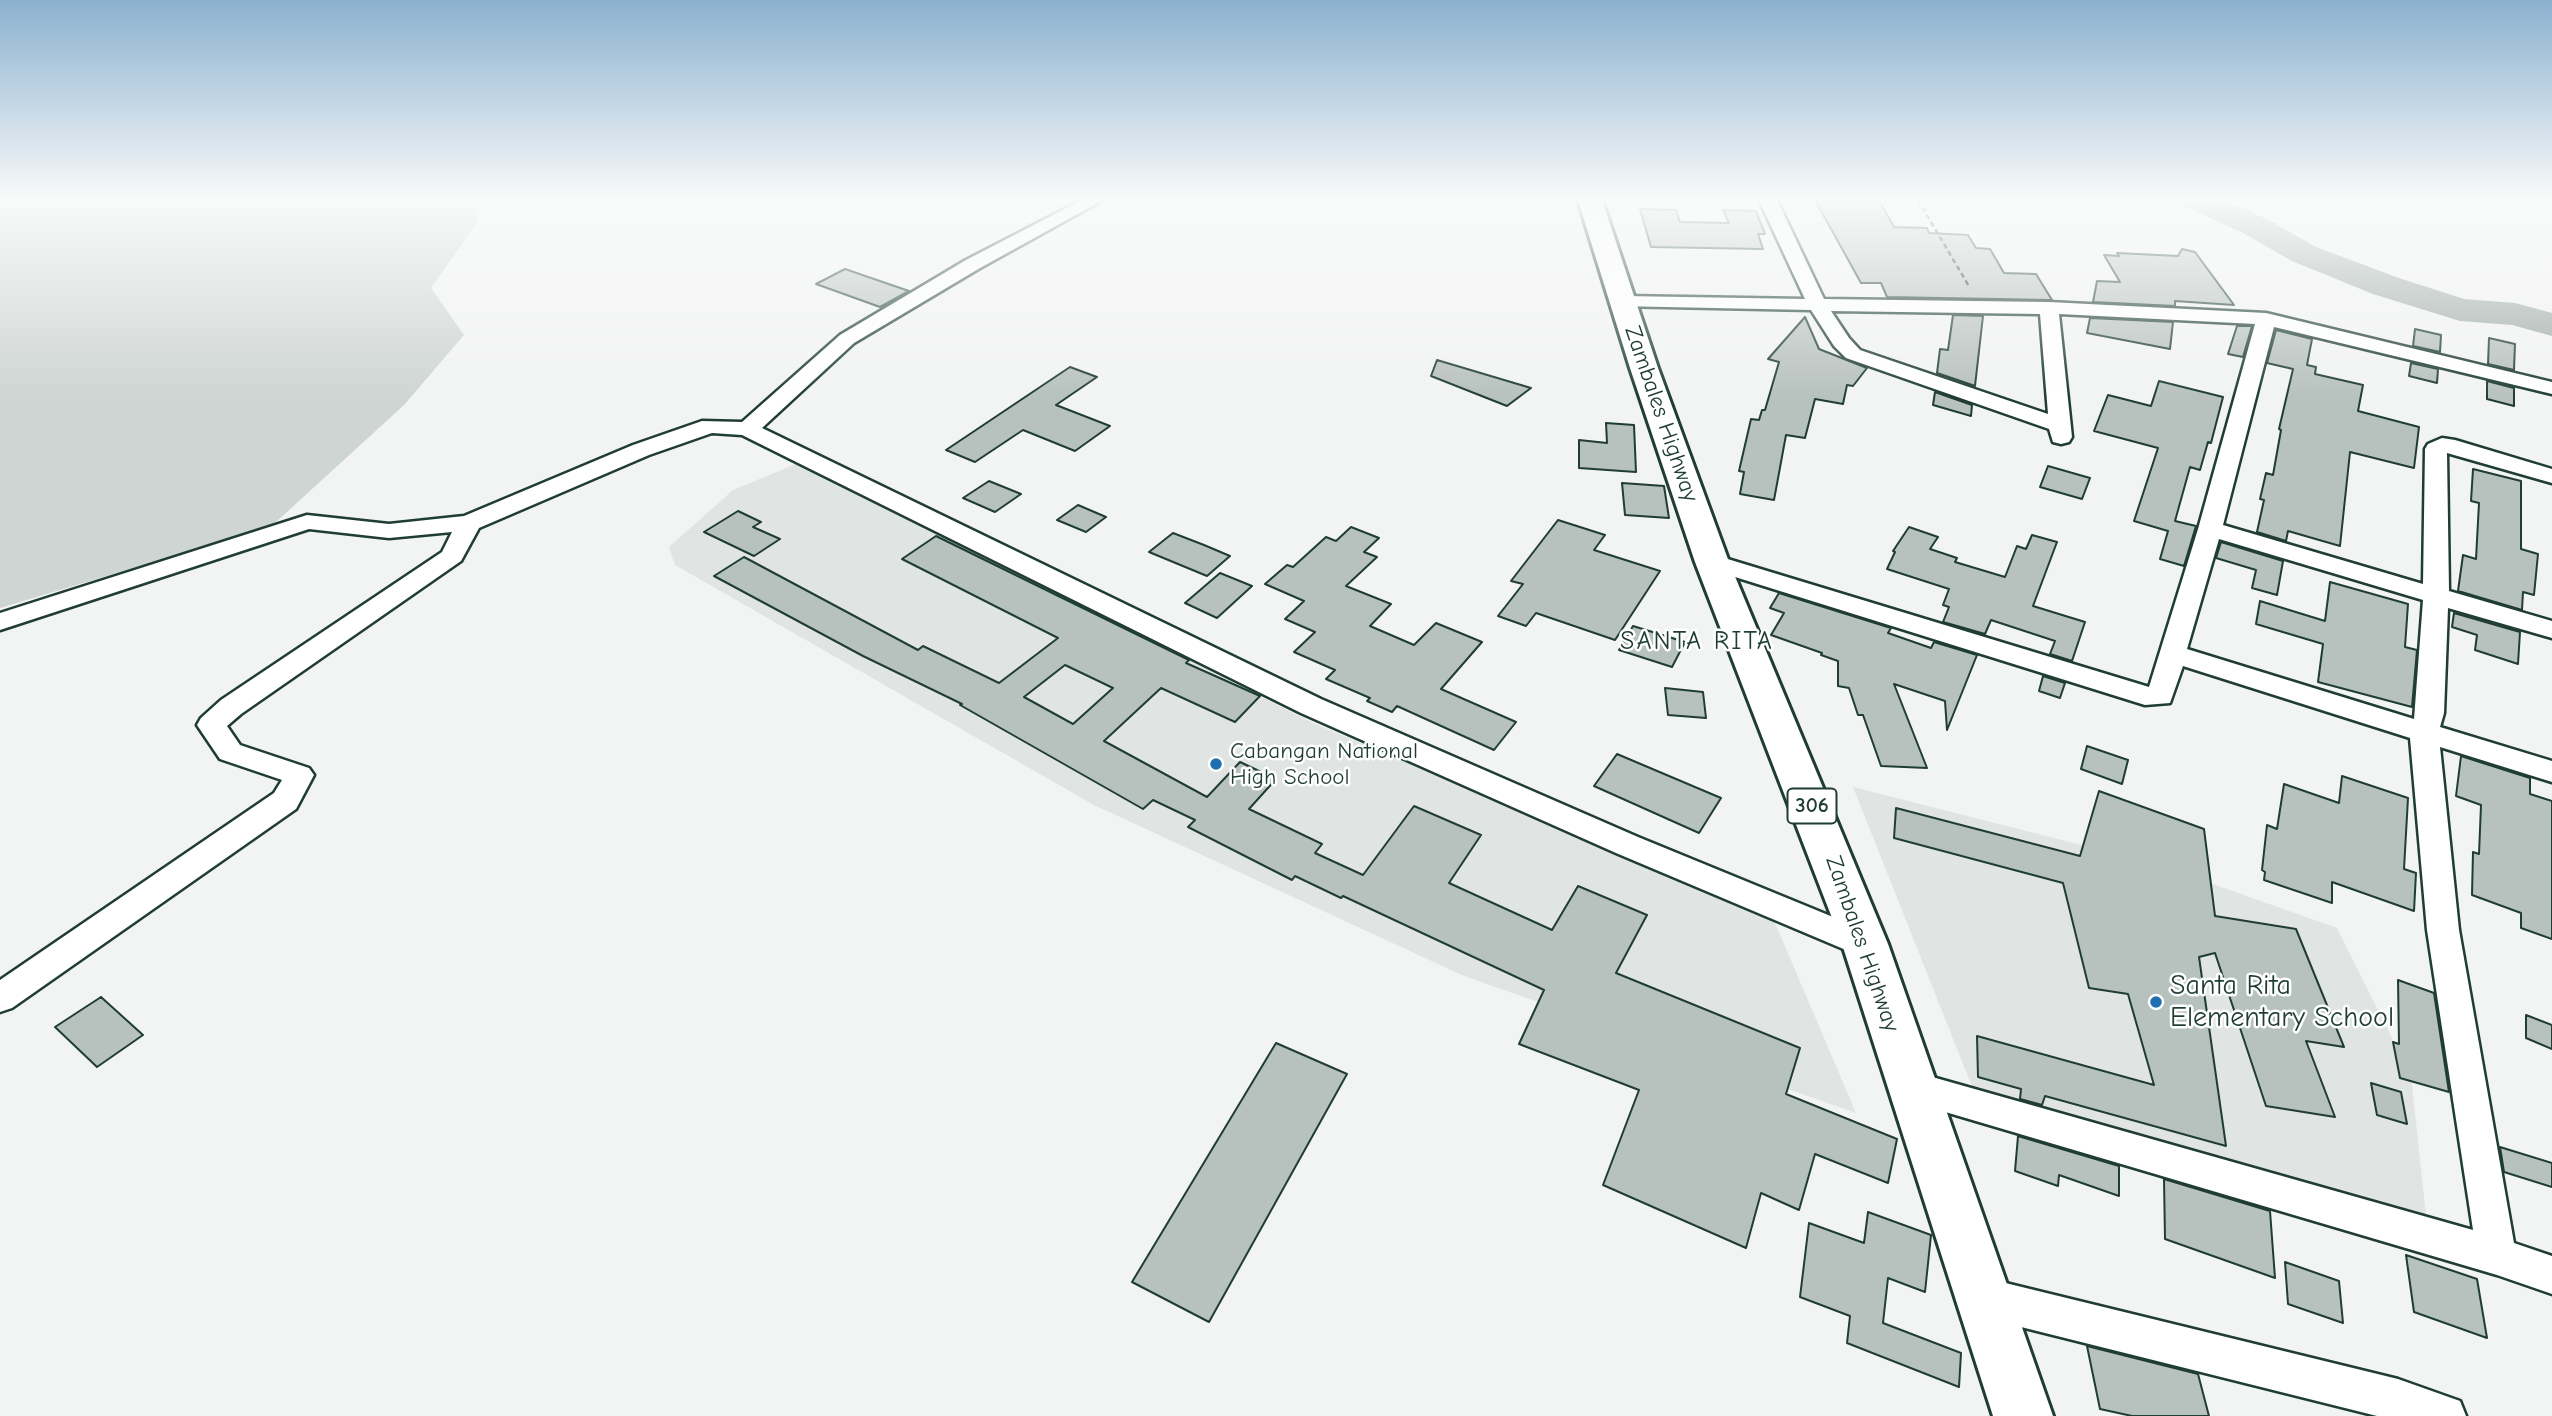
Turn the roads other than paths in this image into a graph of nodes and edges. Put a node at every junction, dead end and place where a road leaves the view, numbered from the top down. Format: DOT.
graph roads {
  1 [pos="970,266"];
  2 [pos="1612,266"];
  3 [pos="1799,266"];
  4 [pos="1624,302"];
  5 [pos="1817,304"];
  6 [pos="2049,309"];
  7 [pos="2266,319"];
  8 [pos="2552,388"];
  9 [pos="747,429"];
  10 [pos="2552,476"];
  11 [pos="469,523"];
  12 [pos="2210,529"];
  13 [pos="1713,562"];
  14 [pos="2436,594"];
  15 [pos="0,622"];
  16 [pos="2552,629"];
  17 [pos="2174,654"];
  18 [pos="2424,734"];
  19 [pos="2552,772"];
  20 [pos="1865,944"];
  21 [pos="0,999"];
  22 [pos="1911,1087"];
  23 [pos="2497,1256"];
  24 [pos="2552,1275"];
  25 [pos="1985,1297"];
  26 [pos="2023,1416"];
  27 [pos="2445,1416"];
  1 -- 9 [label="street"];
  2 -- 4 [label="main road, Zambales Highway / 306"];
  3 -- 5 [label="street"];
  4 -- 5 [label="street"];
  4 -- 13 [label="main road, Zambales Highway / 306"];
  5 -- 6 [label="street"];
  5 -- 6 [label="street"];
  6 -- 7 [label="street"];
  7 -- 8 [label="street"];
  7 -- 12 [label="street"];
  9 -- 11 [label="street"];
  9 -- 20 [label="street"];
  10 -- 14 [label="street"];
  11 -- 15 [label="street"];
  11 -- 21 [label="street"];
  12 -- 14 [label="street"];
  12 -- 17 [label="street"];
  13 -- 17 [label="street"];
  13 -- 20 [label="main road, Zambales Highway / 306"];
  14 -- 16 [label="street"];
  14 -- 18 [label="street"];
  17 -- 18 [label="street"];
  18 -- 19 [label="street"];
  18 -- 23 [label="street"];
  20 -- 22 [label="main road, Zambales Highway / 306"];
  22 -- 23 [label="street"];
  22 -- 25 [label="main road, Zambales Highway / 306"];
  23 -- 24 [label="street"];
  25 -- 26 [label="main road, Zambales Highway / 306"];
  25 -- 27 [label="street"];
}
